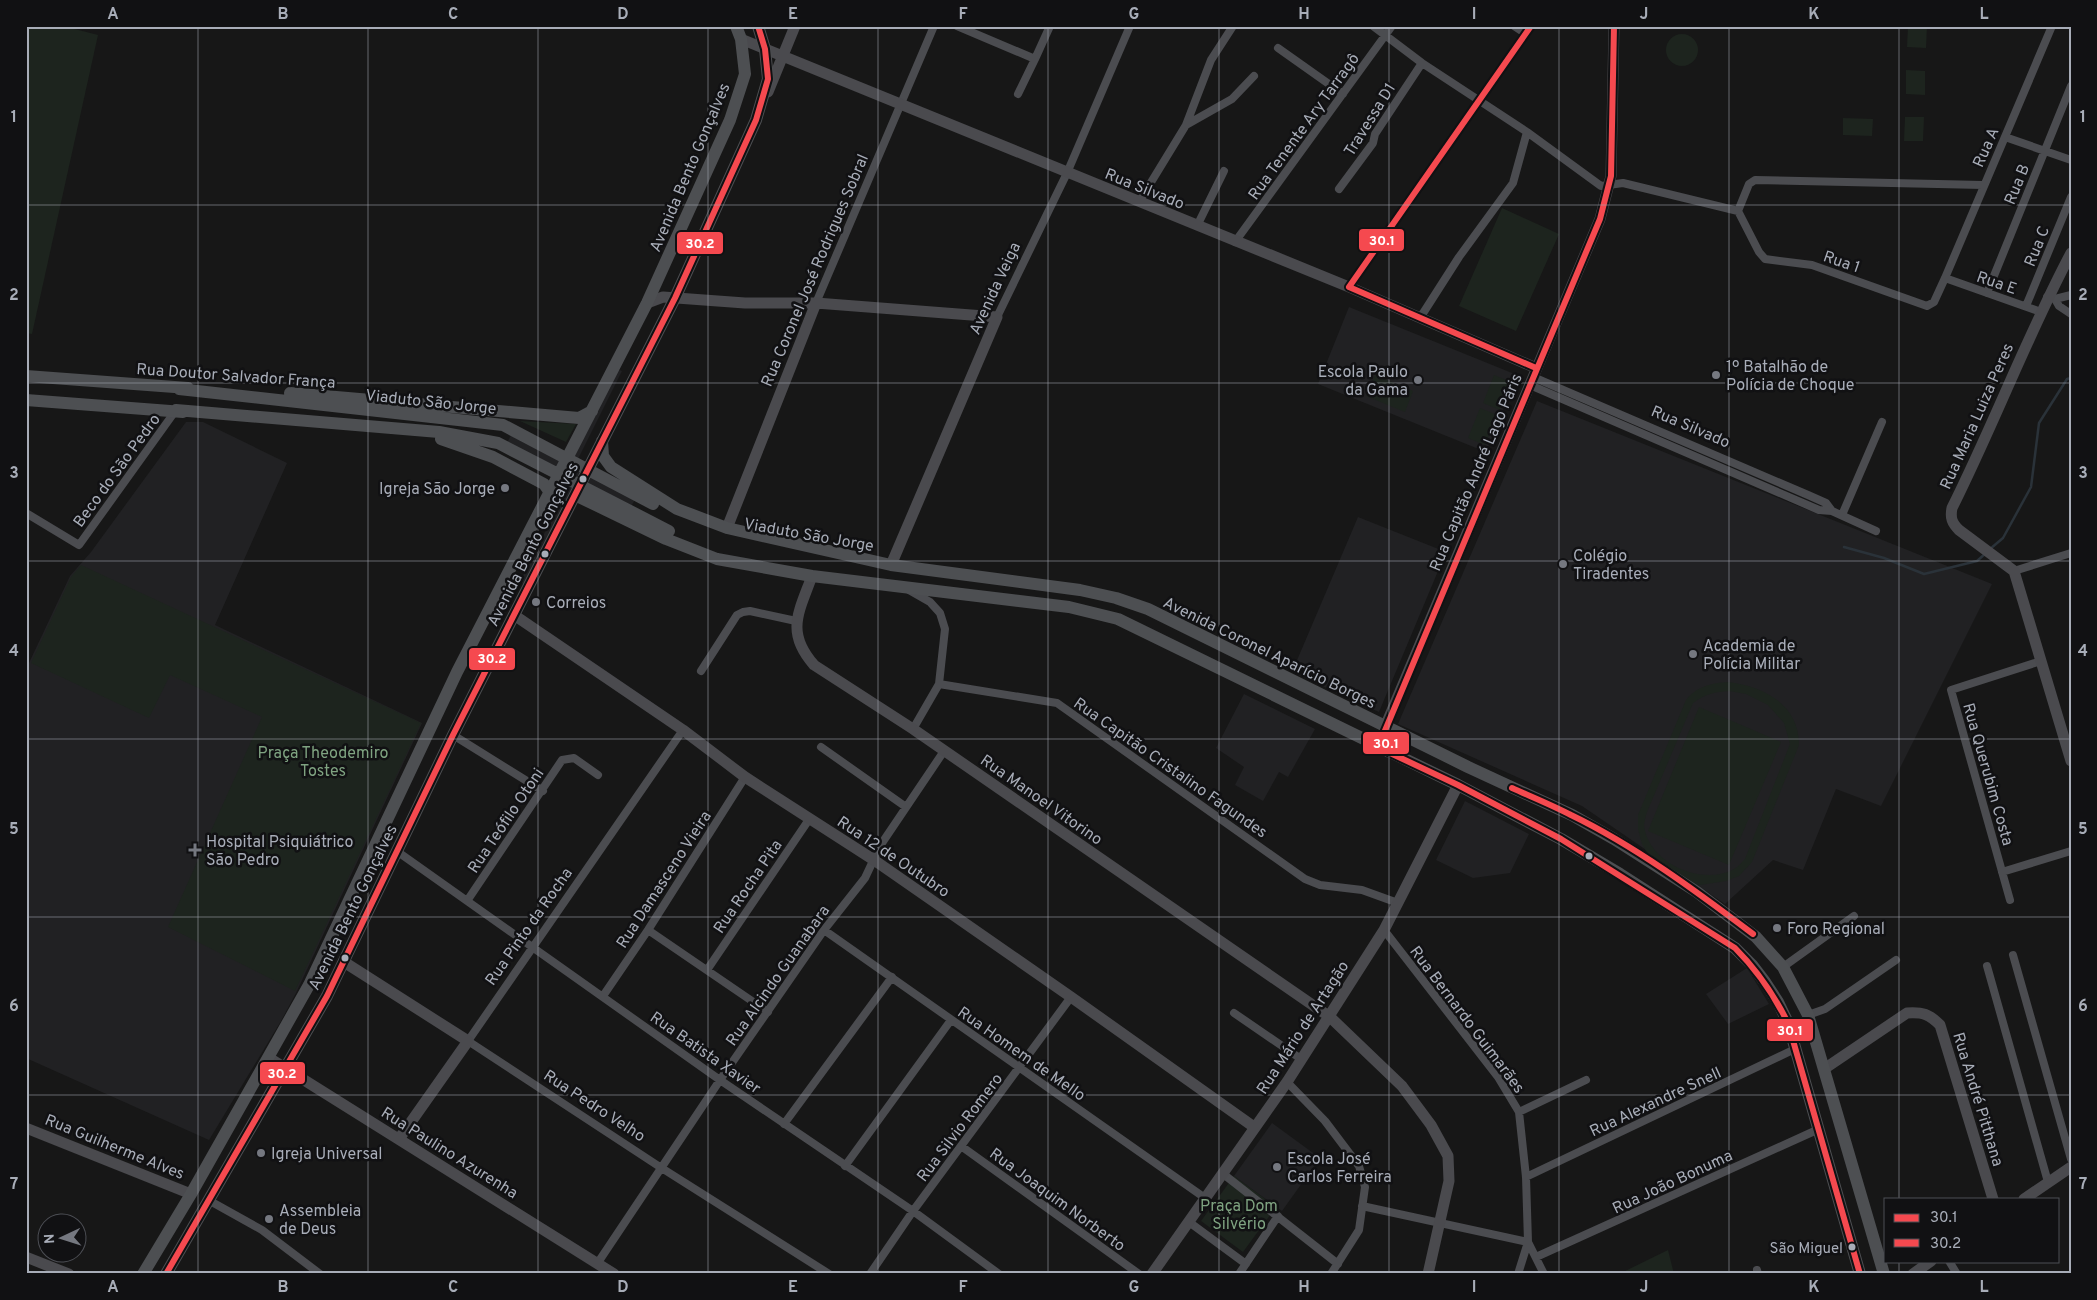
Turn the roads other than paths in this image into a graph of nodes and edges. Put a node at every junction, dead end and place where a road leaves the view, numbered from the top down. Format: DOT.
graph roads {
  1 [pos="736,26"];
  2 [pos="758,26"];
  3 [pos="795,26"];
  4 [pos="934,26"];
  5 [pos="957,26"];
  6 [pos="1050,26"];
  7 [pos="1130,26"];
  8 [pos="1233,26"];
  9 [pos="1373,26"];
  10 [pos="1392,26"];
  11 [pos="1514,26"];
  12 [pos="1531,26"];
  13 [pos="1614,26"];
  14 [pos="2052,26"];
  15 [pos="1526,34"];
  16 [pos="1386,35"];
  17 [pos="741,39"];
  18 [pos="1278,48"];
  19 [pos="764,49"];
  20 [pos="784,57"];
  21 [pos="1035,59"];
  22 [pos="1422,63"];
  23 [pos="1254,76"];
  24 [pos="2071,86"];
  25 [pos="1018,94"];
  26 [pos="1343,94"];
  27 [pos="1481,100"];
  28 [pos="901,105"];
  29 [pos="756,120"];
  30 [pos="1186,125"];
  31 [pos="1527,132"];
  32 [pos="2005,137"];
  33 [pos="2044,150"];
  34 [pos="2071,160"];
  35 [pos="1224,171"];
  36 [pos="1066,173"];
  37 [pos="1610,184"];
  38 [pos="1983,186"];
  39 [pos="1339,189"];
  40 [pos="2071,197"];
  41 [pos="1139,202"];
  42 [pos="1738,211"];
  43 [pos="1197,226"];
  44 [pos="1235,242"];
  45 [pos="2071,253"];
  46 [pos="1945,278"];
  47 [pos="1349,287"];
  48 [pos="1987,292"];
  49 [pos="2071,295"];
  50 [pos="675,298"];
  51 [pos="2051,298"];
  52 [pos="647,303"];
  53 [pos="816,303"];
  54 [pos="2026,306"];
  55 [pos="2041,312"];
  56 [pos="2071,314"];
  57 [pos="998,317"];
  58 [pos="1420,318"];
  59 [pos="26,376"];
  60 [pos="1533,377"];
  61 [pos="1552,384"];
  62 [pos="179,389"];
  63 [pos="1549,393"];
  64 [pos="1578,395"];
  65 [pos="26,400"];
  66 [pos="1574,404"];
  67 [pos="1600,404"];
  68 [pos="176,410"];
  69 [pos="592,411"];
  70 [pos="508,412"];
  71 [pos="1597,414"];
  72 [pos="1624,415"];
  73 [pos="1882,422"];
  74 [pos="1621,423"];
  75 [pos="1646,430"];
  76 [pos="602,440"];
  77 [pos="493,457"];
  78 [pos="1716,460"];
  79 [pos="1786,485"];
  80 [pos="644,490"];
  81 [pos="549,491"];
  82 [pos="1783,493"];
  83 [pos="576,495"];
  84 [pos="1808,495"];
  85 [pos="1805,503"];
  86 [pos="1832,511"];
  87 [pos="26,513"];
  88 [pos="1842,515"];
  89 [pos="628,521"];
  90 [pos="727,528"];
  91 [pos="1876,531"];
  92 [pos="2071,553"];
  93 [pos="891,565"];
  94 [pos="2014,571"];
  95 [pos="812,576"];
  96 [pos="877,583"];
  97 [pos="901,586"];
  98 [pos="514,615"];
  99 [pos="796,620"];
  100 [pos="2041,661"];
  101 [pos="701,671"];
  102 [pos="939,684"];
  103 [pos="1385,727"];
  104 [pos="913,729"];
  105 [pos="683,730"];
  106 [pos="454,735"];
  107 [pos="2069,747"];
  108 [pos="821,748"];
  109 [pos="944,751"];
  110 [pos="1388,752"];
  111 [pos="2071,761"];
  112 [pos="598,775"];
  113 [pos="745,777"];
  114 [pos="1458,785"];
  115 [pos="543,790"];
  116 [pos="906,807"];
  117 [pos="810,818"];
  118 [pos="2071,851"];
  119 [pos="398,852"];
  120 [pos="874,860"];
  121 [pos="2002,872"];
  122 [pos="2010,900"];
  123 [pos="467,901"];
  124 [pos="1398,903"];
  125 [pos="1854,916"];
  126 [pos="648,930"];
  127 [pos="824,930"];
  128 [pos="1384,930"];
  129 [pos="533,946"];
  130 [pos="2013,955"];
  131 [pos="1896,960"];
  132 [pos="344,962"];
  133 [pos="1987,966"];
  134 [pos="1783,967"];
  135 [pos="706,970"];
  136 [pos="892,977"];
  137 [pos="603,996"];
  138 [pos="1071,997"];
  139 [pos="768,1012"];
  140 [pos="1234,1014"];
  141 [pos="1808,1015"];
  142 [pos="1330,1017"];
  143 [pos="951,1020"];
  144 [pos="468,1042"];
  145 [pos="1796,1049"];
  146 [pos="269,1058"];
  147 [pos="1301,1059"];
  148 [pos="1020,1068"];
  149 [pos="286,1069"];
  150 [pos="1824,1069"];
  151 [pos="720,1080"];
  152 [pos="1586,1080"];
  153 [pos="1287,1082"];
  154 [pos="1519,1112"];
  155 [pos="784,1124"];
  156 [pos="1254,1127"];
  157 [pos="26,1128"];
  158 [pos="1819,1129"];
  159 [pos="399,1139"];
  160 [pos="961,1146"];
  161 [pos="2071,1159"];
  162 [pos="845,1166"];
  163 [pos="660,1167"];
  164 [pos="2071,1167"];
  165 [pos="1222,1173"];
  166 [pos="1526,1177"];
  167 [pos="2048,1182"];
  168 [pos="191,1194"];
  169 [pos="1205,1198"];
  170 [pos="1993,1198"];
  171 [pos="2025,1198"];
  172 [pos="210,1201"];
  173 [pos="1362,1206"];
  174 [pos="913,1211"];
  175 [pos="1278,1216"];
  176 [pos="1189,1222"];
  177 [pos="1440,1224"];
  178 [pos="1528,1242"];
  179 [pos="26,1257"];
  180 [pos="1536,1257"];
  181 [pos="1931,1262"];
  182 [pos="1949,1262"];
  183 [pos="596,1264"];
  184 [pos="1246,1264"];
  185 [pos="1338,1264"];
  186 [pos="69,1274"];
  187 [pos="143,1274"];
  188 [pos="166,1274"];
  189 [pos="320,1274"];
  190 [pos="614,1274"];
  191 [pos="830,1274"];
  192 [pos="870,1274"];
  193 [pos="999,1274"];
  194 [pos="1139,1274"];
  195 [pos="1152,1274"];
  196 [pos="1239,1274"];
  197 [pos="1331,1274"];
  198 [pos="1428,1274"];
  199 [pos="1518,1274"];
  200 [pos="1544,1274"];
  201 [pos="1860,1274"];
  202 [pos="1884,1274"];
  203 [pos="1913,1274"];
  204 [pos="1957,1274"];
  1 -- 17 [label="main road, Avenida Bento Gonçalves"];
  2 -- 19 [label="main road, Avenida Bento Gonçalves"];
  3 -- 20 [label="street"];
  4 -- 28 [label="street, Rua Coronel José Rodrigues Sobral"];
  5 -- 21 [label="street"];
  6 -- 21 [label="street"];
  7 -- 36 [label="street, Avenida Veiga"];
  8 -- 30 [label="street"];
  9 -- 16 [label="street"];
  10 -- 16 [label="street, Rua Tenente Ary Tarragô"];
  11 -- 15 [label="street"];
  12 -- 15 [label="street"];
  13 -- 37 [label="street, Rua Capitão André Lago Páris"];
  14 -- 32 [label="street, Rua A"];
  15 -- 27 [label="street"];
  16 -- 22 [label="street"];
  16 -- 26 [label="street, Rua Tenente Ary Tarragô"];
  17 -- 19 [label="street, Rua Silvado"];
  17 -- 52 [label="main road, Avenida Bento Gonçalves"];
  18 -- 26 [label="street"];
  19 -- 20 [label="street, Rua Silvado"];
  19 -- 29 [label="main road, Avenida Bento Gonçalves"];
  20 -- 28 [label="street, Rua Silvado"];
  20 -- 29 [label="street"];
  21 -- 25 [label="street"];
  22 -- 27 [label="street"];
  22 -- 39 [label="street, Travessa D1"];
  23 -- 30 [label="street"];
  24 -- 33 [label="street, Rua B"];
  26 -- 44 [label="street, Rua Tenente Ary Tarragô"];
  27 -- 31 [label="street"];
  27 -- 47 [label="street"];
  28 -- 36 [label="street, Rua Silvado"];
  28 -- 53 [label="street, Rua Coronel José Rodrigues Sobral"];
  29 -- 50 [label="main road, Avenida Bento Gonçalves"];
  30 -- 41 [label="street"];
  31 -- 37 [label="street"];
  31 -- 58 [label="street"];
  32 -- 33 [label="street"];
  32 -- 38 [label="street, Rua A"];
  33 -- 34 [label="street"];
  33 -- 48 [label="street, Rua B"];
  35 -- 43 [label="street"];
  36 -- 41 [label="street, Rua Silvado"];
  36 -- 57 [label="street, Avenida Veiga"];
  37 -- 42 [label="street"];
  37 -- 60 [label="street, Rua Capitão André Lago Páris"];
  38 -- 42 [label="street"];
  38 -- 46 [label="street, Rua A"];
  40 -- 54 [label="street, Rua C"];
  41 -- 43 [label="street, Rua Silvado"];
  42 -- 46 [label="street, Rua 1"];
  43 -- 44 [label="street, Rua Silvado"];
  44 -- 47 [label="street, Rua Silvado"];
  45 -- 51 [label="street, Rua Maria Luiza Peres"];
  46 -- 48 [label="street, Rua E"];
  47 -- 58 [label="street, Rua Silvado"];
  48 -- 54 [label="street, Rua E"];
  49 -- 51 [label="street"];
  50 -- 52 [label="street"];
  50 -- 53 [label="street"];
  50 -- 76 [label="main road, Avenida Bento Gonçalves"];
  51 -- 55 [label="street, Rua Maria Luiza Peres"];
  51 -- 56 [label="street"];
  52 -- 69 [label="main road, Avenida Bento Gonçalves"];
  53 -- 57 [label="street"];
  53 -- 90 [label="street, Rua Coronel José Rodrigues Sobral"];
  54 -- 55 [label="street, Rua E"];
  55 -- 94 [label="street, Rua Maria Luiza Peres"];
  57 -- 93 [label="street, Avenida Veiga"];
  58 -- 60 [label="street, Rua Silvado"];
  59 -- 62 [label="main road, Rua Doutor Salvador França"];
  60 -- 61 [label="street, Rua Silvado"];
  60 -- 63 [label="street, Rua Silvado"];
  60 -- 103 [label="street, Rua Capitão André Lago Páris"];
  61 -- 63 [label="street"];
  61 -- 64 [label="street, Rua Silvado"];
  62 -- 70 [label="main road, Rua Doutor Salvador França"];
  62 -- 93 [label="main road, Viaduto São Jorge"];
  63 -- 66 [label="street, Rua Silvado"];
  64 -- 66 [label="street"];
  64 -- 67 [label="street, Rua Silvado"];
  65 -- 68 [label="main road"];
  66 -- 71 [label="street, Rua Silvado"];
  67 -- 71 [label="street"];
  67 -- 72 [label="street, Rua Silvado"];
  68 -- 77 [label="main road"];
  68 -- 87 [label="street, Beco do São Pedro"];
  68 -- 96 [label="main road, Viaduto São Jorge"];
  69 -- 70 [label="main road, Rua Doutor Salvador França"];
  69 -- 81 [label="main road, Avenida Bento Gonçalves"];
  70 -- 77 [label="main road"];
  71 -- 74 [label="street, Rua Silvado"];
  72 -- 74 [label="street"];
  72 -- 75 [label="street, Rua Silvado"];
  73 -- 88 [label="street"];
  74 -- 75 [label="street, Rua Silvado"];
  75 -- 78 [label="street, Rua Silvado"];
  76 -- 80 [label="main road, Avenida Coronel Aparício Borges"];
  76 -- 83 [label="main road, Avenida Bento Gonçalves"];
  77 -- 81 [label="main road"];
  78 -- 79 [label="street, Rua Silvado"];
  78 -- 82 [label="street, Rua Silvado"];
  79 -- 82 [label="street"];
  79 -- 84 [label="street, Rua Silvado"];
  80 -- 89 [label="main road"];
  80 -- 90 [label="main road, Avenida Coronel Aparício Borges"];
  81 -- 146 [label="main road, Avenida Bento Gonçalves"];
  82 -- 85 [label="street, Rua Silvado"];
  83 -- 89 [label="main road"];
  83 -- 98 [label="main road, Avenida Bento Gonçalves"];
  84 -- 85 [label="street"];
  84 -- 86 [label="street, Rua Silvado"];
  85 -- 86 [label="street, Rua Silvado"];
  86 -- 88 [label="street, Rua Silvado"];
  88 -- 91 [label="street, Rua Silvado"];
  89 -- 95 [label="main road"];
  90 -- 93 [label="main road, Avenida Coronel Aparício Borges"];
  92 -- 94 [label="street"];
  93 -- 103 [label="main road, Avenida Coronel Aparício Borges"];
  94 -- 100 [label="street"];
  95 -- 96 [label="main road"];
  95 -- 99 [label="street, Rua Manoel Vitorino"];
  96 -- 97 [label="main road"];
  97 -- 102 [label="street"];
  97 -- 110 [label="main road"];
  98 -- 105 [label="street, Rua 12 de Outubro"];
  98 -- 106 [label="main road, Avenida Bento Gonçalves"];
  99 -- 101 [label="street"];
  99 -- 104 [label="street, Rua Manoel Vitorino"];
  100 -- 107 [label="street"];
  100 -- 121 [label="street, Rua Querubim Costa"];
  102 -- 104 [label="street"];
  102 -- 124 [label="street, Rua Capitão Cristalino Fagundes"];
  103 -- 110 [label="street, Rua Capitão André Lago Páris"];
  103 -- 134 [label="main road, Avenida Coronel Aparício Borges"];
  104 -- 109 [label="street, Rua Manoel Vitorino"];
  105 -- 113 [label="street, Rua 12 de Outubro"];
  105 -- 129 [label="street, Rua Pinto da Rocha"];
  106 -- 115 [label="street"];
  106 -- 119 [label="main road, Avenida Bento Gonçalves"];
  107 -- 111 [label="street"];
  108 -- 116 [label="street"];
  109 -- 116 [label="street, Rua Alcindo Guanabara"];
  109 -- 142 [label="street, Rua Manoel Vitorino"];
  110 -- 114 [label="main road"];
  112 -- 115 [label="street, Rua Teófilo Otoni"];
  113 -- 117 [label="street, Rua 12 de Outubro"];
  113 -- 126 [label="street, Rua Damasceno Vieira"];
  114 -- 124 [label="street, Rua Mário de Artagão"];
  114 -- 145 [label="main road"];
  115 -- 123 [label="street, Rua Teófilo Otoni"];
  116 -- 120 [label="street, Rua Alcindo Guanabara"];
  117 -- 120 [label="street, Rua 12 de Outubro"];
  117 -- 135 [label="street, Rua Rocha Pita"];
  118 -- 121 [label="street"];
  119 -- 123 [label="street, Rua Batista Xavier"];
  119 -- 132 [label="main road, Avenida Bento Gonçalves"];
  120 -- 127 [label="street, Rua Alcindo Guanabara"];
  120 -- 138 [label="street, Rua 12 de Outubro"];
  121 -- 122 [label="street, Rua Querubim Costa"];
  123 -- 129 [label="street, Rua Batista Xavier"];
  124 -- 128 [label="street, Rua Mário de Artagão"];
  125 -- 134 [label="street"];
  126 -- 135 [label="street"];
  126 -- 137 [label="street, Rua Damasceno Vieira"];
  127 -- 136 [label="street, Rua Homem de Mello"];
  127 -- 139 [label="street, Rua Alcindo Guanabara"];
  128 -- 142 [label="street, Rua Mário de Artagão"];
  128 -- 154 [label="street, Rua Bernardo Guimarães"];
  129 -- 137 [label="street, Rua Batista Xavier"];
  129 -- 144 [label="street, Rua Pinto da Rocha"];
  130 -- 161 [label="street"];
  131 -- 141 [label="street"];
  132 -- 144 [label="street, Rua Pedro Velho"];
  132 -- 149 [label="main road, Avenida Bento Gonçalves"];
  133 -- 167 [label="street"];
  134 -- 141 [label="main road, Avenida Coronel Aparício Borges"];
  135 -- 139 [label="street"];
  136 -- 143 [label="street, Rua Homem de Mello"];
  136 -- 155 [label="street"];
  137 -- 151 [label="street, Rua Batista Xavier"];
  138 -- 148 [label="street, Rua Silvio Romero"];
  138 -- 156 [label="street, Rua 12 de Outubro"];
  139 -- 151 [label="street, Rua Alcindo Guanabara"];
  140 -- 147 [label="street"];
  141 -- 150 [label="main road, Avenida Coronel Aparício Borges"];
  142 -- 147 [label="street, Rua Mário de Artagão"];
  142 -- 177 [label="street, Rua Manoel Vitorino"];
  143 -- 148 [label="street, Rua Homem de Mello"];
  143 -- 162 [label="street"];
  144 -- 159 [label="street, Rua Pinto da Rocha"];
  144 -- 163 [label="street, Rua Pedro Velho"];
  145 -- 158 [label="main road"];
  145 -- 166 [label="street, Rua Alexandre Snell"];
  146 -- 149 [label="street, Rua Paulino Azurenha"];
  146 -- 168 [label="main road, Avenida Bento Gonçalves"];
  147 -- 153 [label="street, Rua Mário de Artagão"];
  148 -- 160 [label="street, Rua Silvio Romero"];
  148 -- 169 [label="street, Rua Homem de Mello"];
  149 -- 159 [label="street, Rua Paulino Azurenha"];
  149 -- 172 [label="main road, Avenida Bento Gonçalves"];
  150 -- 170 [label="street, Rua André Pitthana"];
  150 -- 202 [label="main road, Avenida Coronel Aparício Borges"];
  151 -- 155 [label="street, Rua Batista Xavier"];
  151 -- 163 [label="street, Rua Alcindo Guanabara"];
  152 -- 154 [label="street"];
  153 -- 156 [label="street, Rua Mário de Artagão"];
  153 -- 173 [label="street"];
  154 -- 166 [label="street, Rua Bernardo Guimarães"];
  155 -- 162 [label="street, Rua Batista Xavier"];
  156 -- 165 [label="street, Rua Mário de Artagão"];
  157 -- 168 [label="street, Rua Guilherme Alves"];
  158 -- 180 [label="street, Rua João Bonuma"];
  158 -- 201 [label="main road"];
  159 -- 183 [label="street, Rua Paulino Azurenha"];
  160 -- 174 [label="street, Rua Silvio Romero"];
  160 -- 194 [label="street, Rua Joaquim Norberto"];
  162 -- 174 [label="street, Rua Batista Xavier"];
  163 -- 183 [label="street, Rua Alcindo Guanabara"];
  163 -- 191 [label="street, Rua Pedro Velho"];
  164 -- 167 [label="street"];
  165 -- 169 [label="street, Rua Mário de Artagão"];
  165 -- 175 [label="street"];
  166 -- 178 [label="street, Rua Bernardo Guimarães"];
  167 -- 171 [label="street"];
  168 -- 187 [label="main road, Avenida Bento Gonçalves"];
  169 -- 176 [label="street, Rua Mário de Artagão"];
  172 -- 188 [label="main road, Avenida Bento Gonçalves"];
  172 -- 189 [label="street"];
  173 -- 177 [label="street"];
  173 -- 185 [label="street"];
  174 -- 192 [label="street, Rua Silvio Romero"];
  174 -- 193 [label="street, Rua Batista Xavier"];
  175 -- 184 [label="street"];
  175 -- 185 [label="street"];
  176 -- 184 [label="street"];
  176 -- 195 [label="street, Rua Mário de Artagão"];
  177 -- 178 [label="street"];
  177 -- 198 [label="street, Rua Manoel Vitorino"];
  178 -- 180 [label="street, Rua Bernardo Guimarães"];
  178 -- 199 [label="street"];
  179 -- 186 [label="street"];
  180 -- 200 [label="street, Rua Bernardo Guimarães"];
  181 -- 203 [label="street"];
  182 -- 204 [label="street"];
  183 -- 190 [label="street, Rua Paulino Azurenha"];
  184 -- 196 [label="street"];
  185 -- 197 [label="street"];
}
